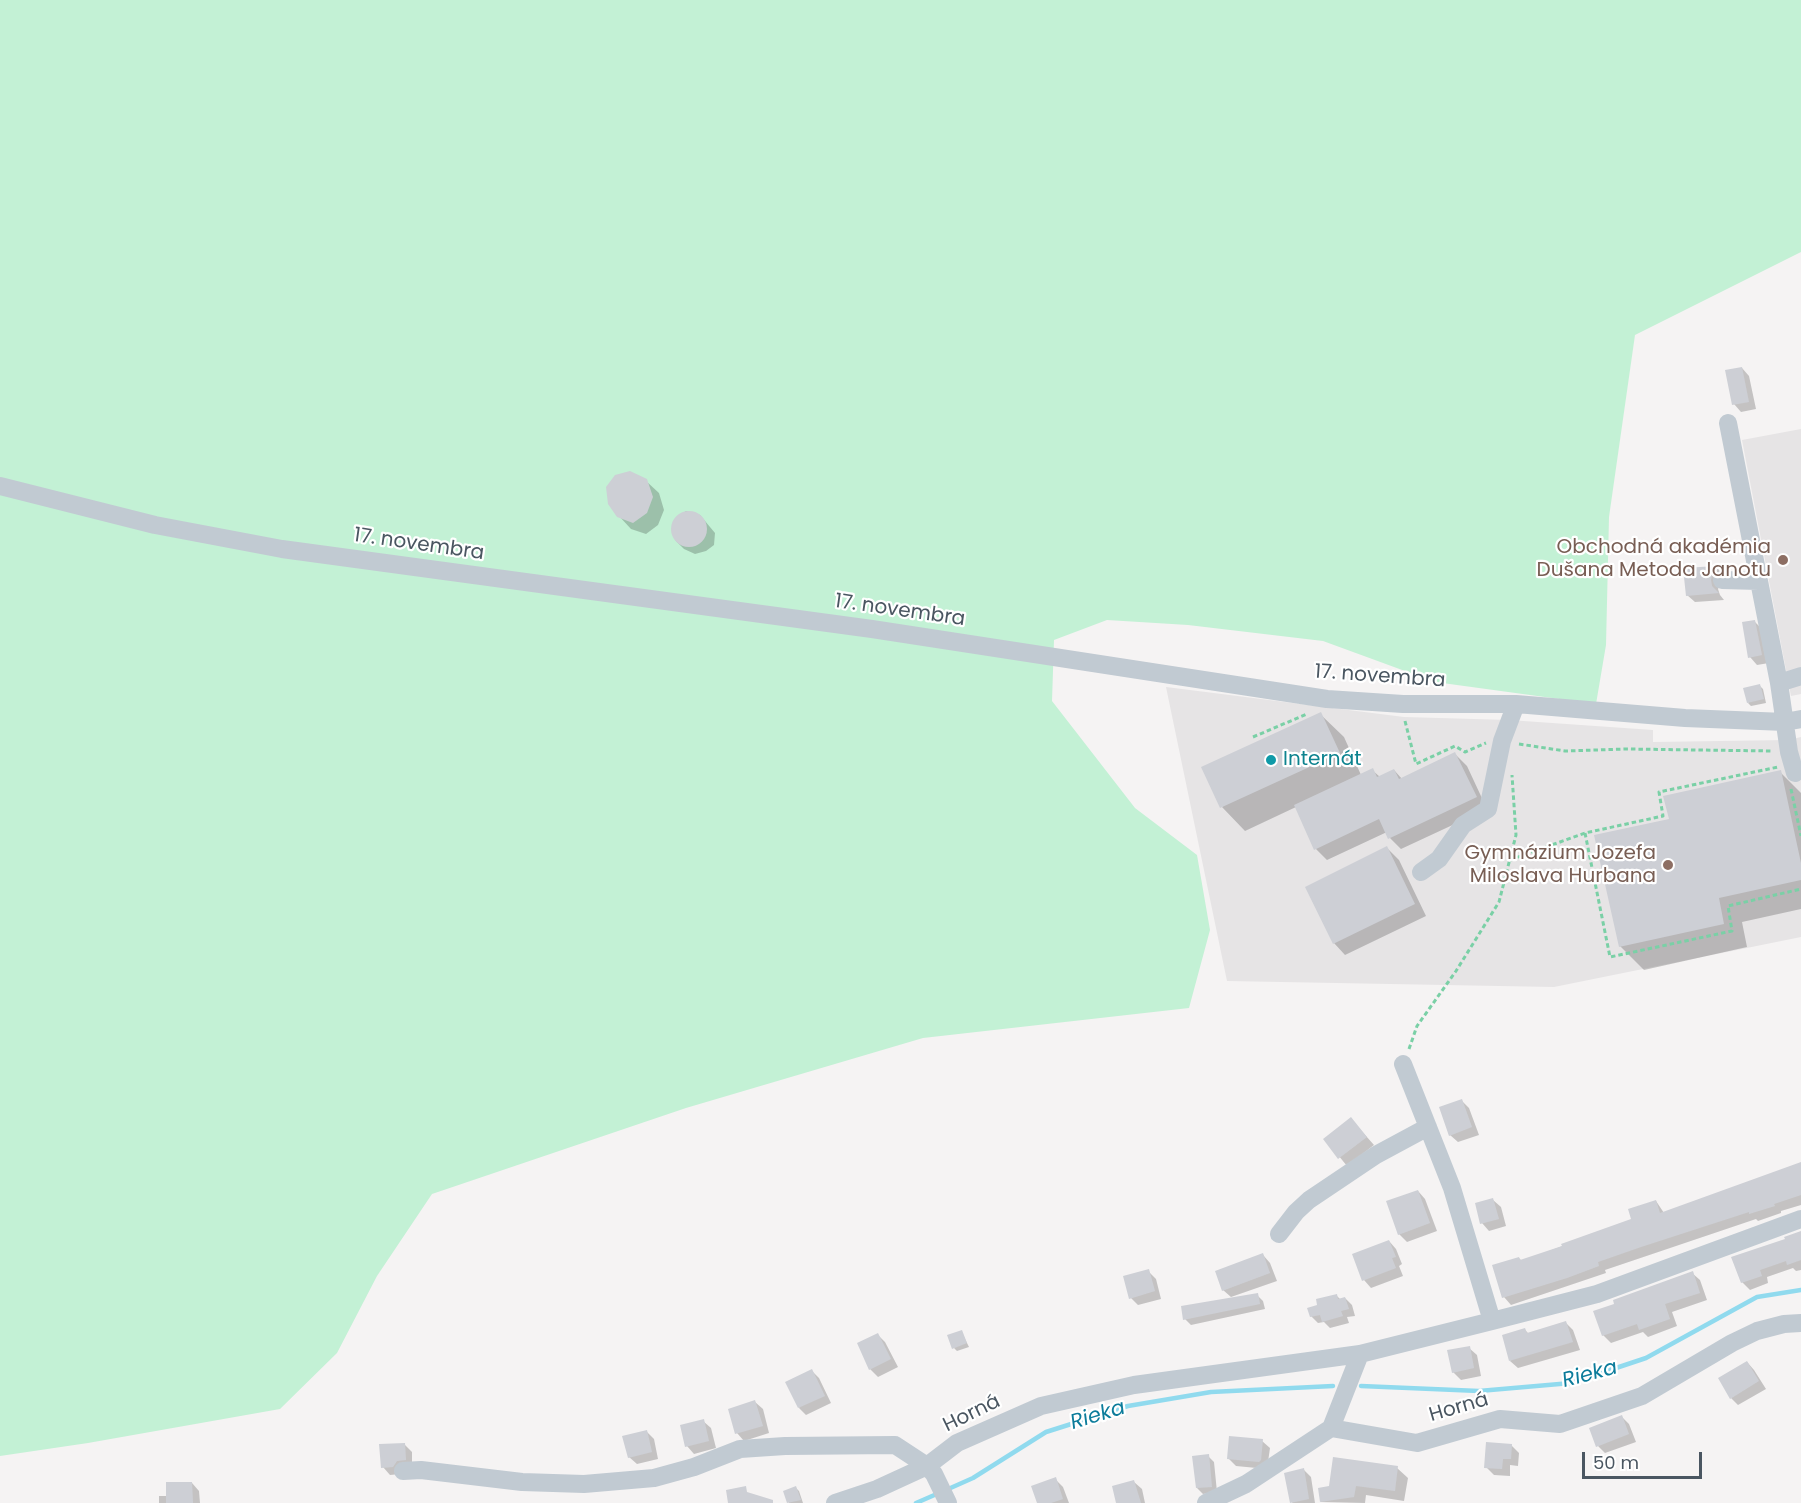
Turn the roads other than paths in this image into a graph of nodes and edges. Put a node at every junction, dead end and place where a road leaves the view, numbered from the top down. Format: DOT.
graph roads {
  1 [pos="1728,423"];
  2 [pos="0,486"];
  3 [pos="1722,580"];
  4 [pos="1759,582"];
  5 [pos="1801,676"];
  6 [pos="1779,683"];
  7 [pos="1516,705"];
  8 [pos="1793,720"];
  9 [pos="1793,763"];
  10 [pos="1421,872"];
  11 [pos="1403,1064"];
  12 [pos="1428,1127"];
  13 [pos="1801,1219"];
  14 [pos="1279,1234"];
  15 [pos="1492,1321"];
  16 [pos="1801,1323"];
  17 [pos="1360,1354"];
  18 [pos="1331,1428"];
  19 [pos="931,1470"];
  20 [pos="403,1471"];
  21 [pos="835,1503"];
  22 [pos="948,1503"];
  23 [pos="1206,1503"];
  1 -- 4 [label="street"];
  2 -- 7 [label="street, 17. novembra"];
  3 -- 4 [label="street"];
  4 -- 6 [label="street"];
  5 -- 6 [label="street"];
  6 -- 8 [label="street"];
  7 -- 8 [label="street, 17. novembra"];
  7 -- 10 [label="street"];
  8 -- 9 [label="street"];
  11 -- 12 [label="street"];
  12 -- 14 [label="street"];
  12 -- 15 [label="street"];
  13 -- 15 [label="street, Horná"];
  15 -- 17 [label="street, Horná"];
  16 -- 18 [label="street, Horná"];
  17 -- 18 [label="street"];
  17 -- 19 [label="street, Horná"];
  18 -- 23 [label="street"];
  19 -- 20 [label="street"];
  19 -- 21 [label="street, Horná"];
  19 -- 22 [label="street"];
}
